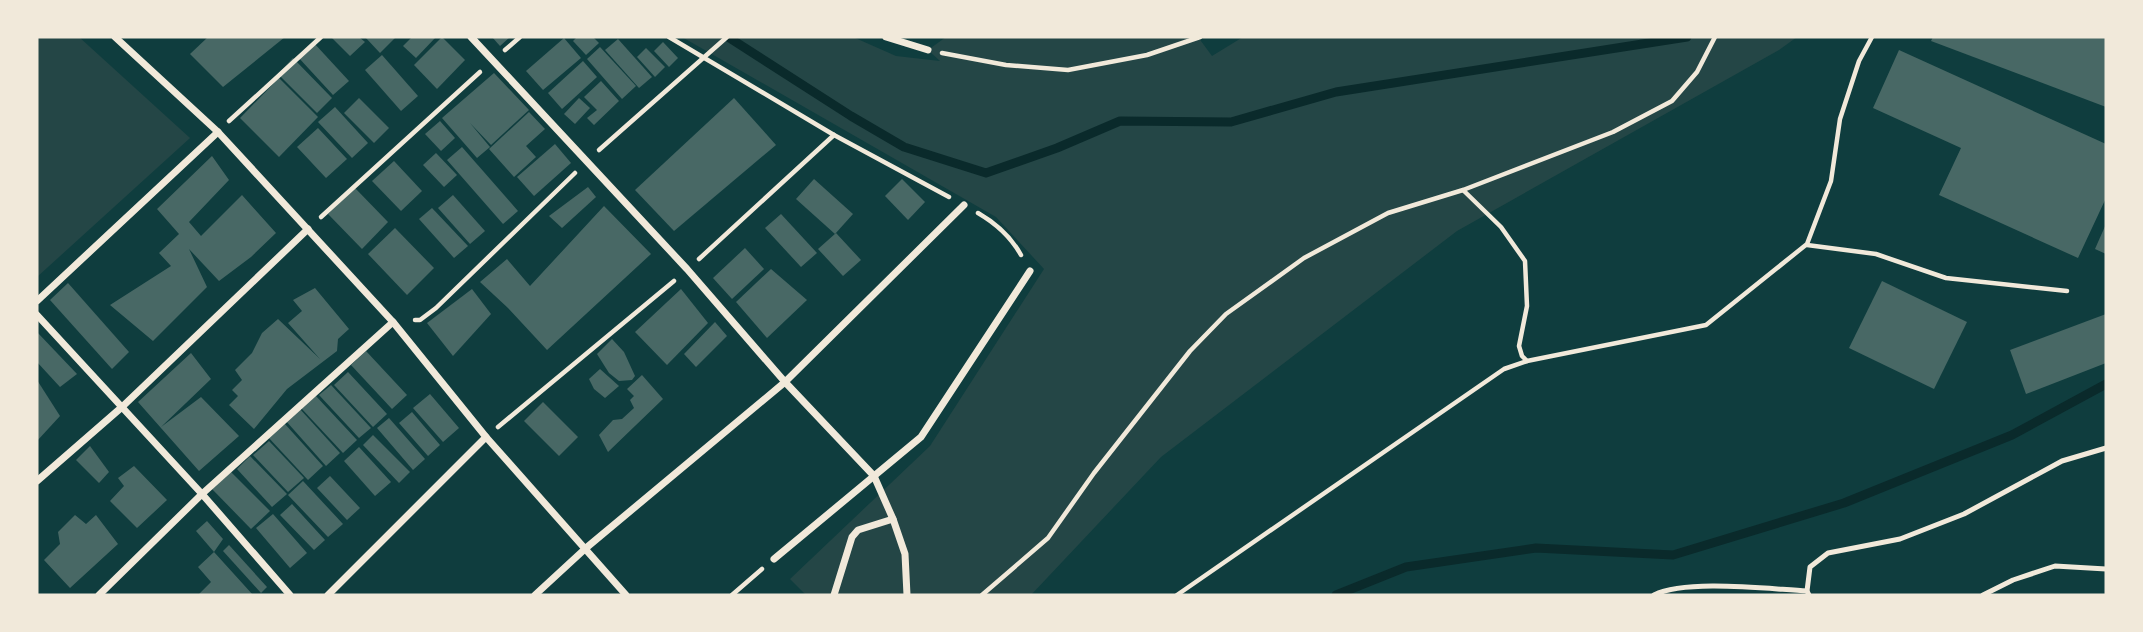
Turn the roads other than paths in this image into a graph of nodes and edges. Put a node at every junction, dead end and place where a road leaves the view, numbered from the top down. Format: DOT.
graph roads {
  1 [pos="115,37"];
  2 [pos="471,37"];
  3 [pos="886,37"];
  4 [pos="928,50"];
  5 [pos="218,132"];
  6 [pos="964,205"];
  7 [pos="308,229"];
  8 [pos="1030,271"];
  9 [pos="37,301"];
  10 [pos="37,315"];
  11 [pos="393,322"];
  12 [pos="785,382"];
  13 [pos="122,407"];
  14 [pos="486,437"];
  15 [pos="2106,449"];
  16 [pos="874,476"];
  17 [pos="37,481"];
  18 [pos="202,494"];
  19 [pos="893,519"];
  20 [pos="586,548"];
  21 [pos="774,559"];
  22 [pos="2106,569"];
  23 [pos="1808,593"];
  24 [pos="99,595"];
  25 [pos="290,595"];
  26 [pos="328,595"];
  27 [pos="535,595"];
  28 [pos="626,595"];
  29 [pos="834,595"];
  30 [pos="906,595"];
  31 [pos="1654,595"];
  32 [pos="1983,595"];
  1 -- 5 [label="street"];
  2 -- 12 [label="street"];
  3 -- 4 [label="street"];
  5 -- 7 [label="street"];
  5 -- 9 [label="street"];
  6 -- 12 [label="street"];
  7 -- 11 [label="street"];
  7 -- 13 [label="street"];
  8 -- 16 [label="street"];
  10 -- 13 [label="street"];
  11 -- 14 [label="street"];
  11 -- 18 [label="street"];
  12 -- 16 [label="street"];
  12 -- 20 [label="street"];
  13 -- 17 [label="street"];
  13 -- 18 [label="street"];
  14 -- 20 [label="street"];
  14 -- 26 [label="street"];
  15 -- 23 [label="lane"];
  16 -- 19 [label="street"];
  16 -- 21 [label="street"];
  18 -- 24 [label="street"];
  18 -- 25 [label="street"];
  19 -- 29 [label="street"];
  19 -- 30 [label="street"];
  20 -- 27 [label="street"];
  20 -- 28 [label="street"];
  22 -- 32 [label="lane"];
  23 -- 31 [label="lane"];
}
